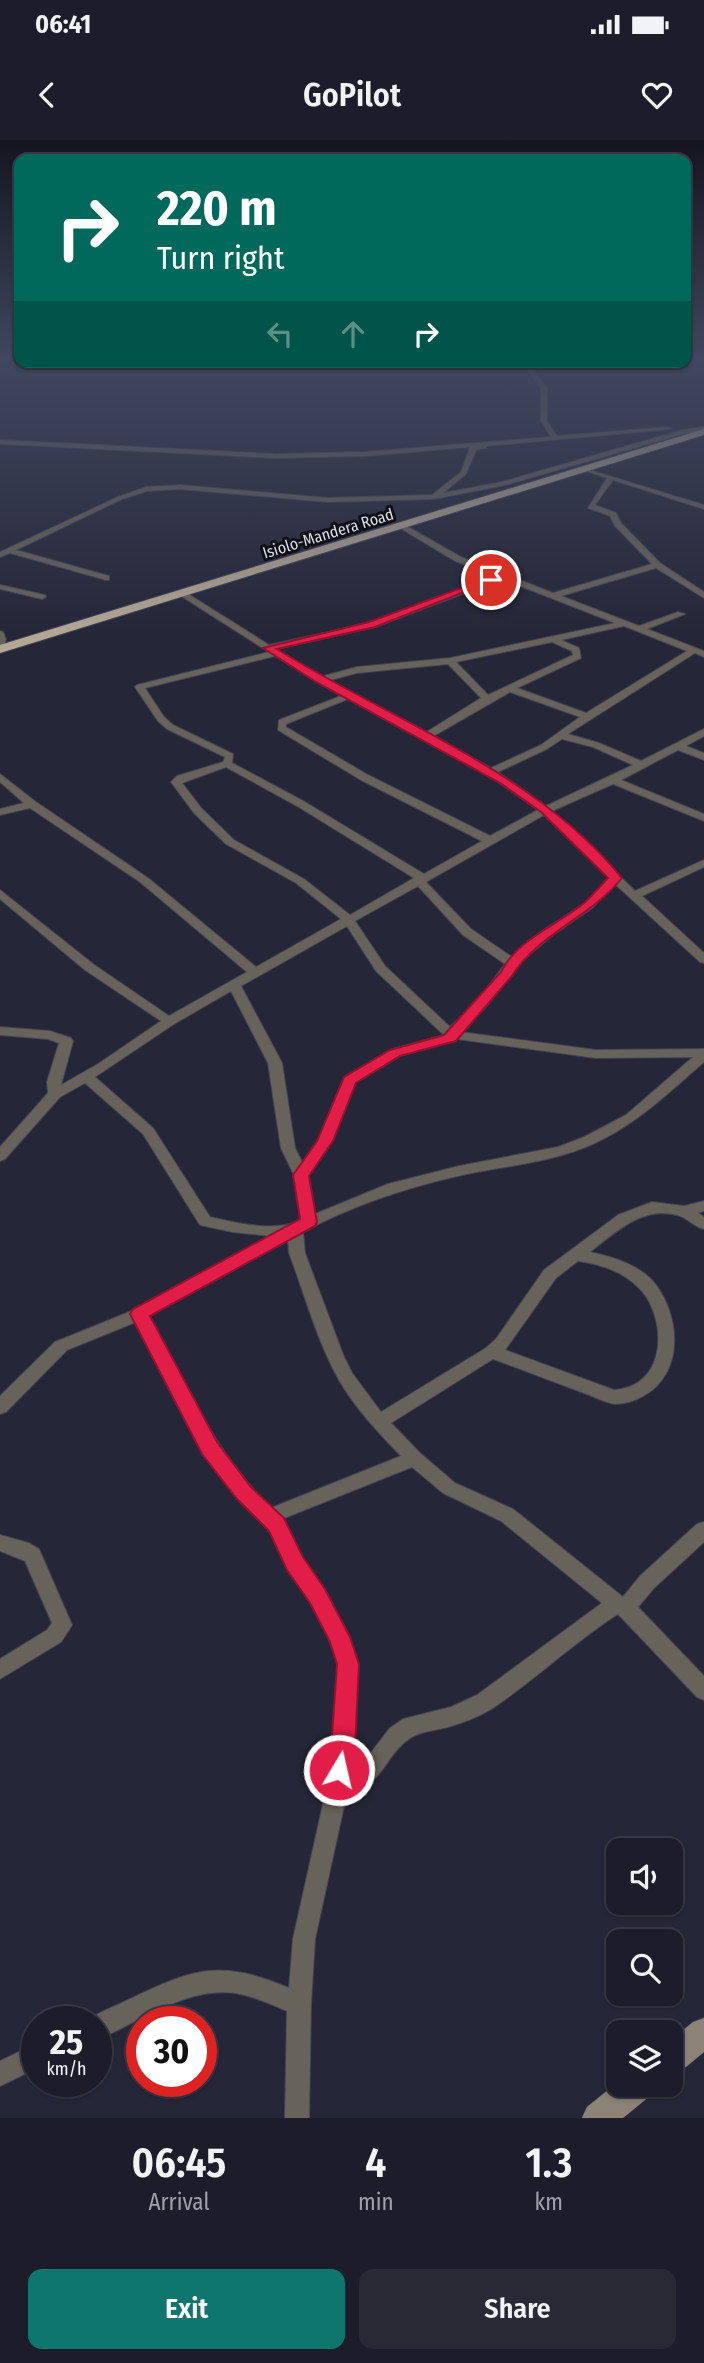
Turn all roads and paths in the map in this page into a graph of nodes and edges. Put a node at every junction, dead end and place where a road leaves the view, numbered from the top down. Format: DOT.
graph roads {
  1 [pos="203,452"];
  2 [pos="387,452"];
  3 [pos="472,452"];
  4 [pos="612,452"];
  5 [pos="635,452"];
  6 [pos="585,469"];
  7 [pos="611,478"];
  8 [pos="434,497"];
  9 [pos="704,507"];
  10 [pos="403,526"];
  11 [pos="10,551"];
  12 [pos="0,555"];
  13 [pos="657,565"];
  14 [pos="504,575"];
  15 [pos="106,578"];
  16 [pos="0,587"];
  17 [pos="182,594"];
  18 [pos="555,594"];
  19 [pos="704,596"];
  20 [pos="42,597"];
  21 [pos="681,614"];
  22 [pos="626,623"];
  23 [pos="642,628"];
  24 [pos="0,634"];
  25 [pos="555,640"];
  26 [pos="0,647"];
  27 [pos="272,650"];
  28 [pos="699,652"];
  29 [pos="450,661"];
  30 [pos="319,680"];
  31 [pos="510,689"];
  32 [pos="349,696"];
  33 [pos="487,699"];
  34 [pos="587,716"];
  35 [pos="704,732"];
  36 [pos="560,735"];
  37 [pos="426,736"];
  38 [pos="678,746"];
  39 [pos="704,757"];
  40 [pos="227,764"];
  41 [pos="641,765"];
  42 [pos="491,772"];
  43 [pos="0,777"];
  44 [pos="613,780"];
  45 [pos="32,804"];
  46 [pos="545,810"];
  47 [pos="0,812"];
  48 [pos="704,818"];
  49 [pos="489,840"];
  50 [pos="704,863"];
  51 [pos="615,878"];
  52 [pos="421,879"];
  53 [pos="0,893"];
  54 [pos="635,895"];
  55 [pos="348,919"];
  56 [pos="704,959"];
  57 [pos="512,963"];
  58 [pos="256,973"];
  59 [pos="235,986"];
  60 [pos="169,1021"];
  61 [pos="0,1031"];
  62 [pos="452,1034"];
  63 [pos="704,1054"];
  64 [pos="86,1076"];
  65 [pos="55,1094"];
  66 [pos="0,1156"];
  67 [pos="301,1175"];
  68 [pos="704,1206"];
  69 [pos="684,1212"];
  70 [pos="704,1224"];
  71 [pos="297,1228"];
  72 [pos="576,1255"];
  73 [pos="139,1314"];
  74 [pos="492,1352"];
  75 [pos="0,1407"];
  76 [pos="379,1422"];
  77 [pos="414,1458"];
  78 [pos="267,1518"];
  79 [pos="704,1531"];
  80 [pos="0,1544"];
  81 [pos="622,1606"];
  82 [pos="0,1670"];
  83 [pos="704,1690"];
  84 [pos="334,1791"];
  85 [pos="299,2004"];
  86 [pos="112,2021"];
  87 [pos="704,2033"];
  88 [pos="683,2050"];
  89 [pos="21,2063"];
  90 [pos="0,2074"];
  91 [pos="624,2097"];
  92 [pos="297,2118"];
  93 [pos="598,2118"];
  1 -- 2 [label="street"];
  3 -- 8 [label="street"];
  4 -- 8 [label="street"];
  5 -- 6 [label="highway, Isiolo-Mandera Road"];
  6 -- 7 [label="street"];
  6 -- 10 [label="highway, Isiolo-Mandera Road"];
  7 -- 9 [label="street"];
  7 -- 13 [label="street"];
  8 -- 11 [label="street"];
  10 -- 14 [label="street"];
  10 -- 17 [label="highway, Isiolo-Mandera Road"];
  11 -- 12 [label="street"];
  11 -- 15 [label="street"];
  13 -- 18 [label="street"];
  13 -- 19 [label="street"];
  14 -- 18 [label="street"];
  14 -- 27 [label="street"];
  16 -- 20 [label="street"];
  17 -- 26 [label="highway, Isiolo-Mandera Road"];
  17 -- 27 [label="street"];
  18 -- 22 [label="street"];
  21 -- 23 [label="street"];
  22 -- 23 [label="street"];
  22 -- 25 [label="street"];
  23 -- 28 [label="street"];
  24 -- 26 [label="street"];
  25 -- 29 [label="street"];
  25 -- 31 [label="street"];
  27 -- 30 [label="street"];
  27 -- 40 [label="street"];
  28 -- 34 [label="street"];
  29 -- 30 [label="street"];
  29 -- 33 [label="street"];
  30 -- 32 [label="street"];
  31 -- 33 [label="street"];
  31 -- 34 [label="street"];
  32 -- 37 [label="street"];
  32 -- 49 [label="street"];
  33 -- 37 [label="street"];
  34 -- 36 [label="street"];
  35 -- 38 [label="street"];
  36 -- 41 [label="street"];
  36 -- 42 [label="street"];
  37 -- 42 [label="street"];
  38 -- 39 [label="street"];
  38 -- 41 [label="street"];
  40 -- 52 [label="street"];
  40 -- 55 [label="street"];
  41 -- 44 [label="street"];
  42 -- 46 [label="street"];
  43 -- 45 [label="street"];
  44 -- 46 [label="street"];
  44 -- 48 [label="street"];
  45 -- 47 [label="street"];
  45 -- 58 [label="street"];
  46 -- 49 [label="street"];
  46 -- 51 [label="street"];
  49 -- 52 [label="street"];
  50 -- 54 [label="street"];
  51 -- 54 [label="street"];
  51 -- 57 [label="street"];
  52 -- 55 [label="street"];
  52 -- 57 [label="street"];
  53 -- 60 [label="street"];
  54 -- 56 [label="street"];
  55 -- 58 [label="street"];
  55 -- 62 [label="street"];
  57 -- 62 [label="street"];
  58 -- 59 [label="street"];
  59 -- 60 [label="street"];
  59 -- 67 [label="street"];
  60 -- 64 [label="street"];
  61 -- 65 [label="street"];
  62 -- 63 [label="street"];
  62 -- 67 [label="street"];
  63 -- 71 [label="street"];
  64 -- 65 [label="street"];
  64 -- 71 [label="street"];
  65 -- 66 [label="street"];
  67 -- 71 [label="street"];
  68 -- 69 [label="street"];
  69 -- 70 [label="street"];
  69 -- 72 [label="street"];
  71 -- 73 [label="street"];
  71 -- 76 [label="street"];
  72 -- 74 [label="street"];
  72 -- 74 [label="street"];
  73 -- 75 [label="street"];
  73 -- 78 [label="street"];
  74 -- 76 [label="street"];
  76 -- 77 [label="street"];
  77 -- 78 [label="street"];
  77 -- 81 [label="street"];
  78 -- 84 [label="street"];
  79 -- 81 [label="street"];
  80 -- 82 [label="street"];
  81 -- 83 [label="street"];
  81 -- 84 [label="street"];
  84 -- 85 [label="street"];
  85 -- 86 [label="street"];
  85 -- 92 [label="street"];
  87 -- 88 [label="main road"];
  89 -- 90 [label="street"];
  91 -- 93 [label="main road"];
}
